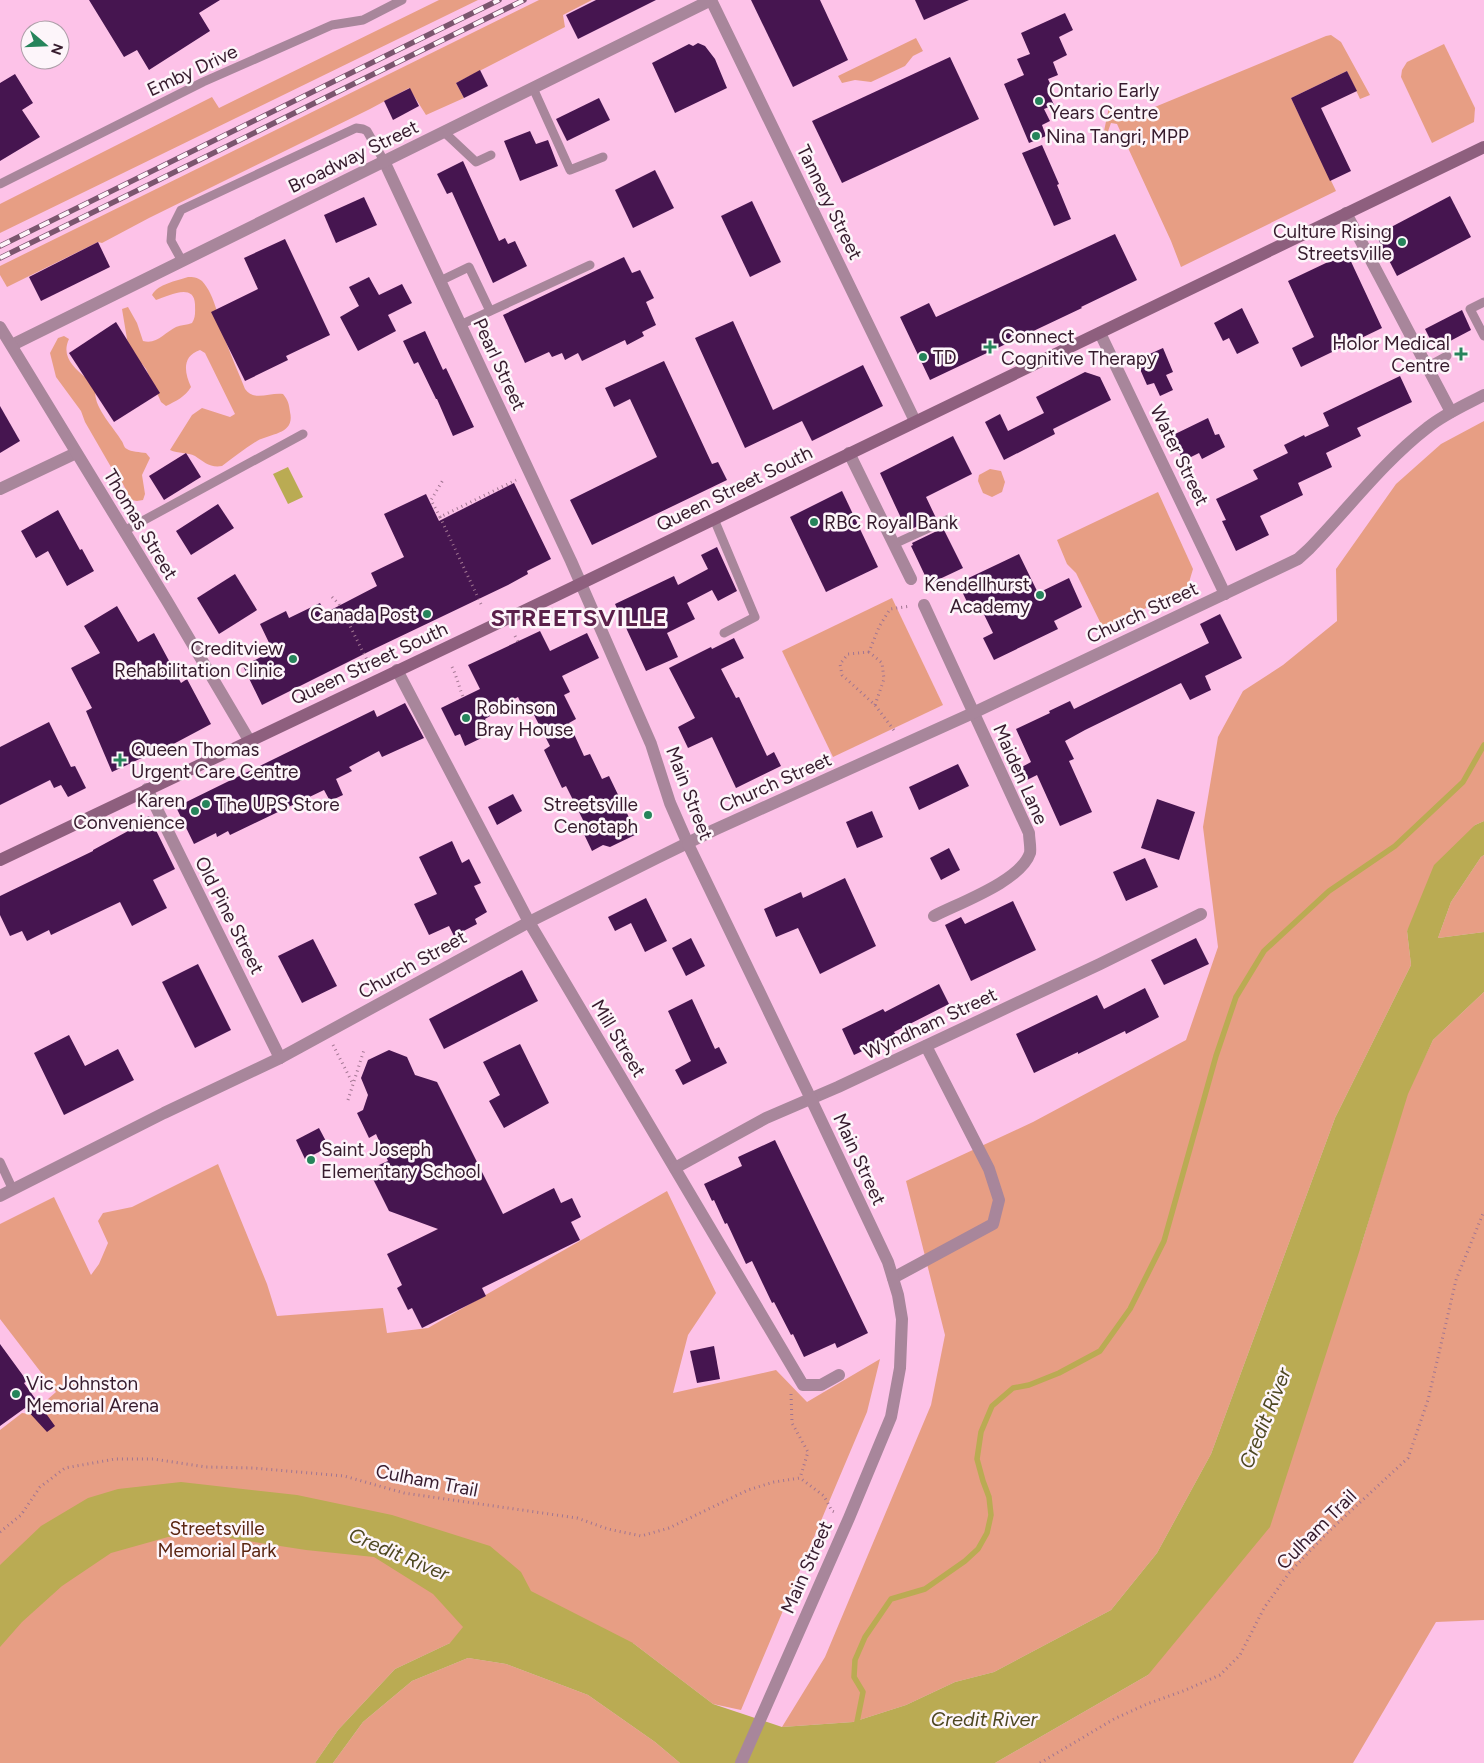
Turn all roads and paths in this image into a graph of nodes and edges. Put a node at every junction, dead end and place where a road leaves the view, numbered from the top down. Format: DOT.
graph roads {
  1 [pos="402,0"];
  2 [pos="711,0"];
  3 [pos="532,88"];
  4 [pos="444,132"];
  5 [pos="1484,147"];
  6 [pos="491,155"];
  7 [pos="603,158"];
  8 [pos="384,161"];
  9 [pos="0,184"];
  10 [pos="1346,213"];
  11 [pos="182,261"];
  12 [pos="590,265"];
  13 [pos="440,281"];
  14 [pos="1484,302"];
  15 [pos="490,311"];
  16 [pos="460,325"];
  17 [pos="0,327"];
  18 [pos="1100,334"];
  19 [pos="1484,336"];
  20 [pos="12,345"];
  21 [pos="1447,356"];
  22 [pos="1427,367"];
  23 [pos="1484,395"];
  24 [pos="1451,412"];
  25 [pos="915,421"];
  26 [pos="303,434"];
  27 [pos="76,453"];
  28 [pos="849,453"];
  29 [pos="518,479"];
  30 [pos="443,480"];
  31 [pos="0,489"];
  32 [pos="440,517"];
  33 [pos="951,518"];
  34 [pos="714,519"];
  35 [pos="124,531"];
  36 [pos="894,544"];
  37 [pos="911,579"];
  38 [pos="581,583"];
  39 [pos="1225,594"];
  40 [pos="332,597"];
  41 [pos="481,604"];
  42 [pos="924,605"];
  43 [pos="724,633"];
  44 [pos="516,636"];
  45 [pos="518,642"];
  46 [pos="869,652"];
  47 [pos="367,660"];
  48 [pos="452,667"];
  49 [pos="397,670"];
  50 [pos="463,697"];
  51 [pos="875,705"];
  52 [pos="973,713"];
  53 [pos="249,740"];
  54 [pos="903,745"];
  55 [pos="147,790"];
  56 [pos="688,844"];
  57 [pos="0,860"];
  58 [pos="1201,914"];
  59 [pos="934,916"];
  60 [pos="529,922"];
  61 [pos="332,1045"];
  62 [pos="926,1046"];
  63 [pos="364,1050"];
  64 [pos="280,1058"];
  65 [pos="353,1085"];
  66 [pos="811,1099"];
  67 [pos="348,1100"];
  68 [pos="0,1162"];
  69 [pos="675,1168"];
  70 [pos="13,1190"];
  71 [pos="0,1196"];
  72 [pos="1484,1211"];
  73 [pos="893,1278"];
  74 [pos="839,1376"];
  75 [pos="803,1385"];
  76 [pos="800,1478"];
  77 [pos="849,1518"];
  78 [pos="0,1532"];
  79 [pos="741,1763"];
  80 [pos="1040,1763"];
  1 -- 9 [label="lane, Emby Drive"];
  2 -- 3 [label="street, Broadway Street"];
  2 -- 25 [label="street, Tannery Street"];
  3 -- 4 [label="street, Broadway Street"];
  3 -- 7 [label="lane"];
  4 -- 6 [label="lane"];
  4 -- 8 [label="street, Broadway Street"];
  5 -- 10 [label="main road, Queen Street South"];
  8 -- 11 [label="street, Broadway Street"];
  8 -- 11 [label="lane"];
  8 -- 13 [label="street, Pearl Street"];
  10 -- 18 [label="main road, Queen Street South"];
  10 -- 22 [label="street"];
  11 -- 20 [label="street, Broadway Street"];
  12 -- 15 [label="lane"];
  13 -- 15 [label="lane"];
  13 -- 16 [label="street, Pearl Street"];
  14 -- 19 [label="lane"];
  15 -- 16 [label="lane"];
  16 -- 38 [label="street, Pearl Street"];
  17 -- 20 [label="street, Thomas Street"];
  18 -- 25 [label="main road, Queen Street South"];
  18 -- 39 [label="street, Water Street"];
  20 -- 27 [label="street, Thomas Street"];
  21 -- 22 [label="lane"];
  22 -- 24 [label="street"];
  23 -- 24 [label="street, Church Street"];
  24 -- 39 [label="street, Church Street"];
  25 -- 28 [label="main road, Queen Street South"];
  26 -- 35 [label="lane"];
  27 -- 31 [label="street"];
  27 -- 35 [label="street, Thomas Street"];
  28 -- 34 [label="main road, Queen Street South"];
  28 -- 36 [label="street"];
  29 -- 32 [label="path"];
  30 -- 32 [label="path"];
  32 -- 41 [label="path"];
  33 -- 36 [label="lane"];
  34 -- 38 [label="main road, Queen Street South"];
  34 -- 43 [label="lane"];
  35 -- 53 [label="street, Thomas Street"];
  36 -- 37 [label="street"];
  38 -- 49 [label="main road, Queen Street South"];
  38 -- 56 [label="street, Main Street"];
  39 -- 52 [label="street, Church Street"];
  40 -- 47 [label="path"];
  42 -- 46 [label="path"];
  42 -- 52 [label="street, Maiden Lane"];
  44 -- 45 [label="path"];
  46 -- 51 [label="path"];
  46 -- 51 [label="path"];
  48 -- 50 [label="path"];
  49 -- 53 [label="main road, Queen Street South"];
  49 -- 60 [label="street, Mill Street"];
  51 -- 54 [label="path"];
  52 -- 54 [label="street, Church Street"];
  52 -- 59 [label="street, Maiden Lane"];
  53 -- 55 [label="main road, Queen Street South"];
  54 -- 56 [label="street, Church Street"];
  55 -- 57 [label="main road, Queen Street South"];
  55 -- 64 [label="street, Old Pine Street"];
  56 -- 60 [label="street, Church Street"];
  56 -- 66 [label="street, Main Street"];
  58 -- 62 [label="street, Wyndham Street"];
  60 -- 64 [label="street, Church Street"];
  60 -- 69 [label="street, Mill Street"];
  61 -- 65 [label="path"];
  62 -- 66 [label="street, Wyndham Street"];
  62 -- 73 [label="street"];
  63 -- 65 [label="path"];
  64 -- 70 [label="street, Church Street"];
  65 -- 67 [label="path"];
  66 -- 69 [label="street, Wyndham Street"];
  66 -- 73 [label="street, Main Street"];
  68 -- 70 [label="lane"];
  69 -- 75 [label="street, Mill Street"];
  70 -- 71 [label="street, Church Street"];
  72 -- 80 [label="path, Culham Trail"];
  73 -- 77 [label="street, Main Street"];
  74 -- 75 [label="street"];
  75 -- 76 [label="path"];
  76 -- 77 [label="path"];
  76 -- 78 [label="path, Culham Trail"];
  77 -- 79 [label="street, Main Street"];
}
